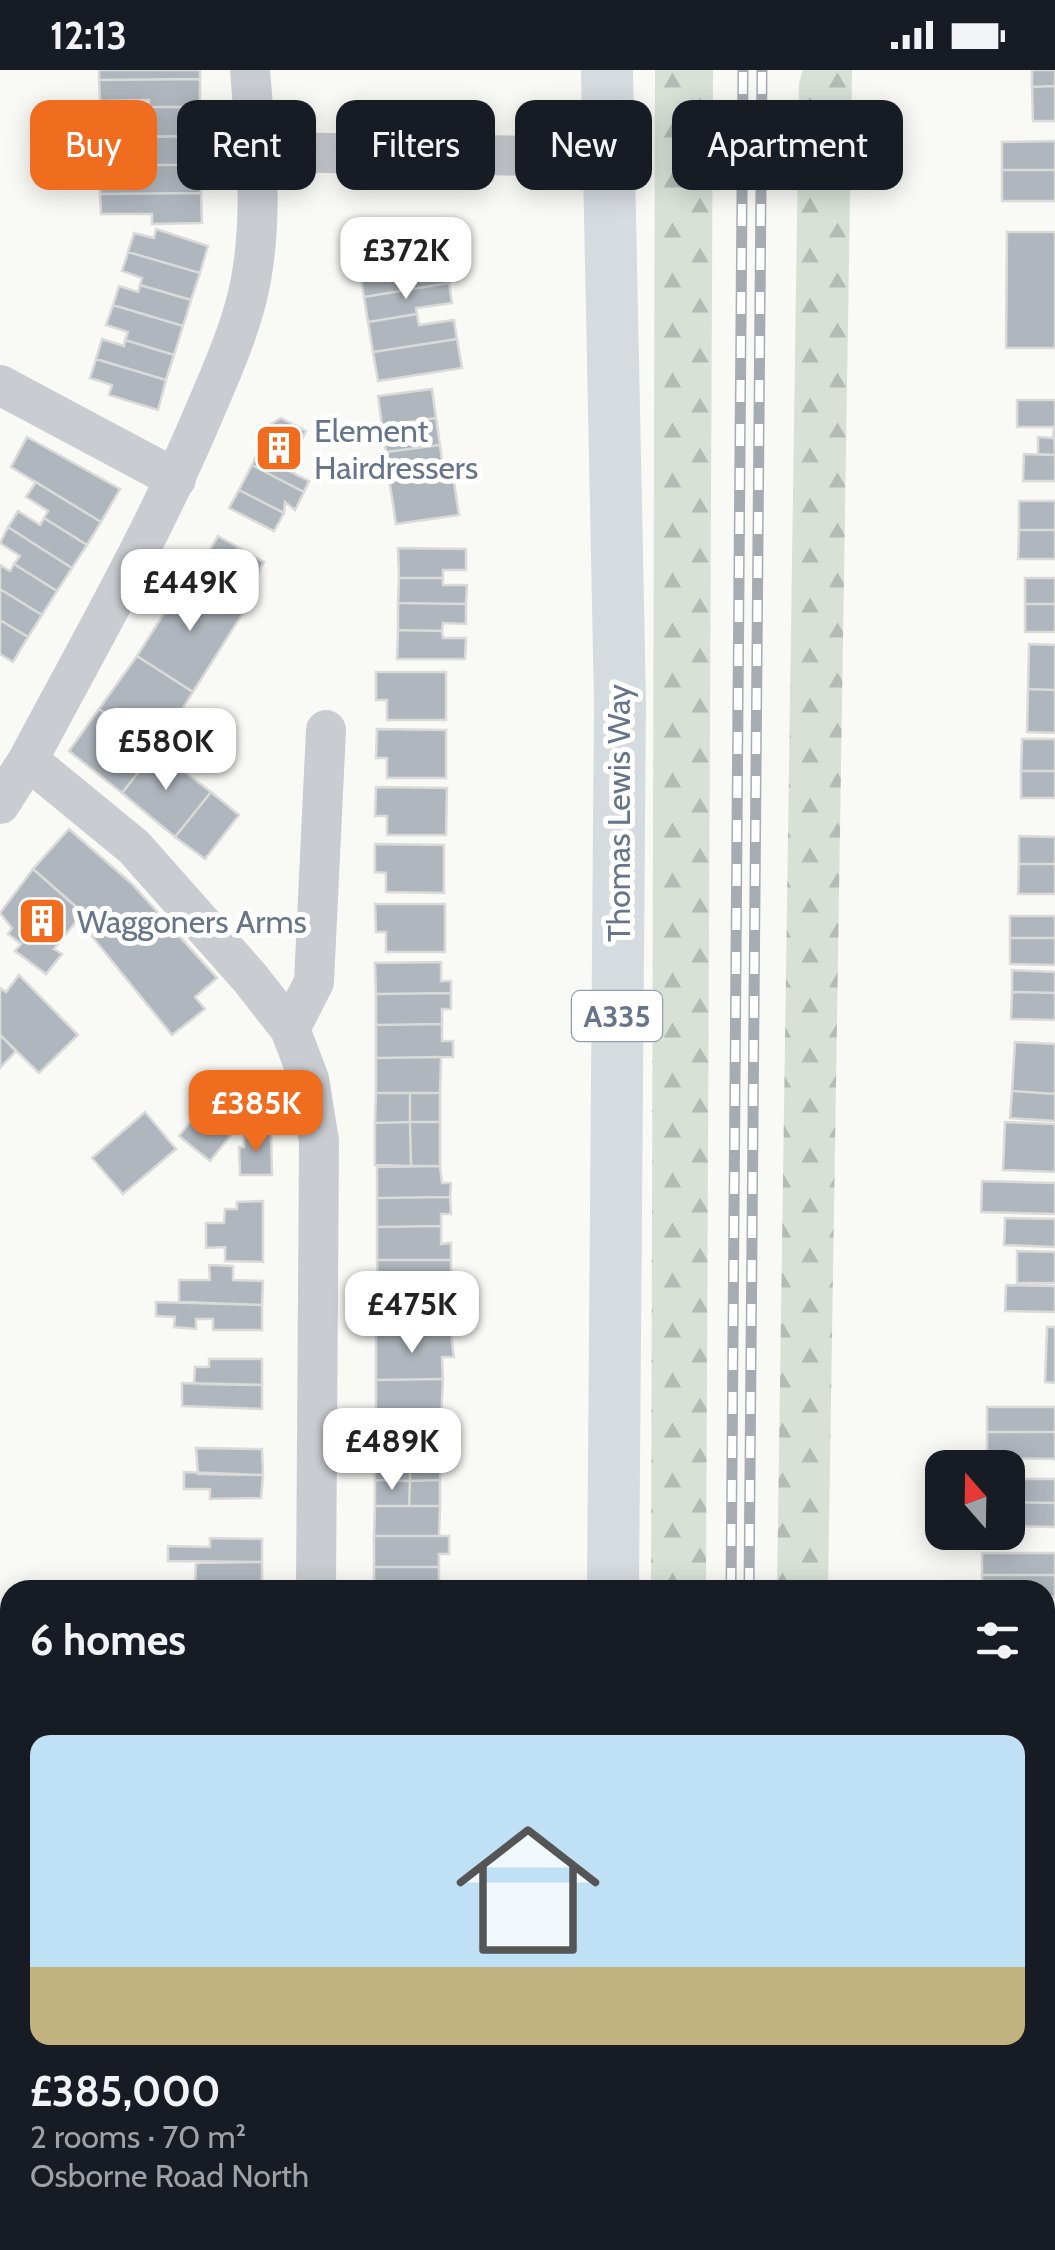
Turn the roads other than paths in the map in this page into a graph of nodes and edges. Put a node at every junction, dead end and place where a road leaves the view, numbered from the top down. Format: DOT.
graph roads {
  1 [pos="250,70"];
  2 [pos="607,70"];
  3 [pos="253,100"];
  4 [pos="607,100"];
  5 [pos="316,153"];
  6 [pos="515,155"];
  7 [pos="256,190"];
  8 [pos="607,190"];
  9 [pos="0,384"];
  10 [pos="176,479"];
  11 [pos="315,754"];
  12 [pos="28,760"];
  13 [pos="0,804"];
  14 [pos="290,1029"];
  15 [pos="316,1580"];
  16 [pos="613,1580"];
  1 -- 3 [label="street"];
  2 -- 4 [label="main road, Thomas Lewis Way / A335"];
  5 -- 6 [label="street"];
  7 -- 10 [label="street"];
  8 -- 16 [label="main road, Thomas Lewis Way / A335"];
  9 -- 10 [label="street"];
  10 -- 12 [label="street"];
  11 -- 14 [label="street"];
  12 -- 13 [label="street"];
  12 -- 14 [label="street"];
  14 -- 15 [label="street"];
}
